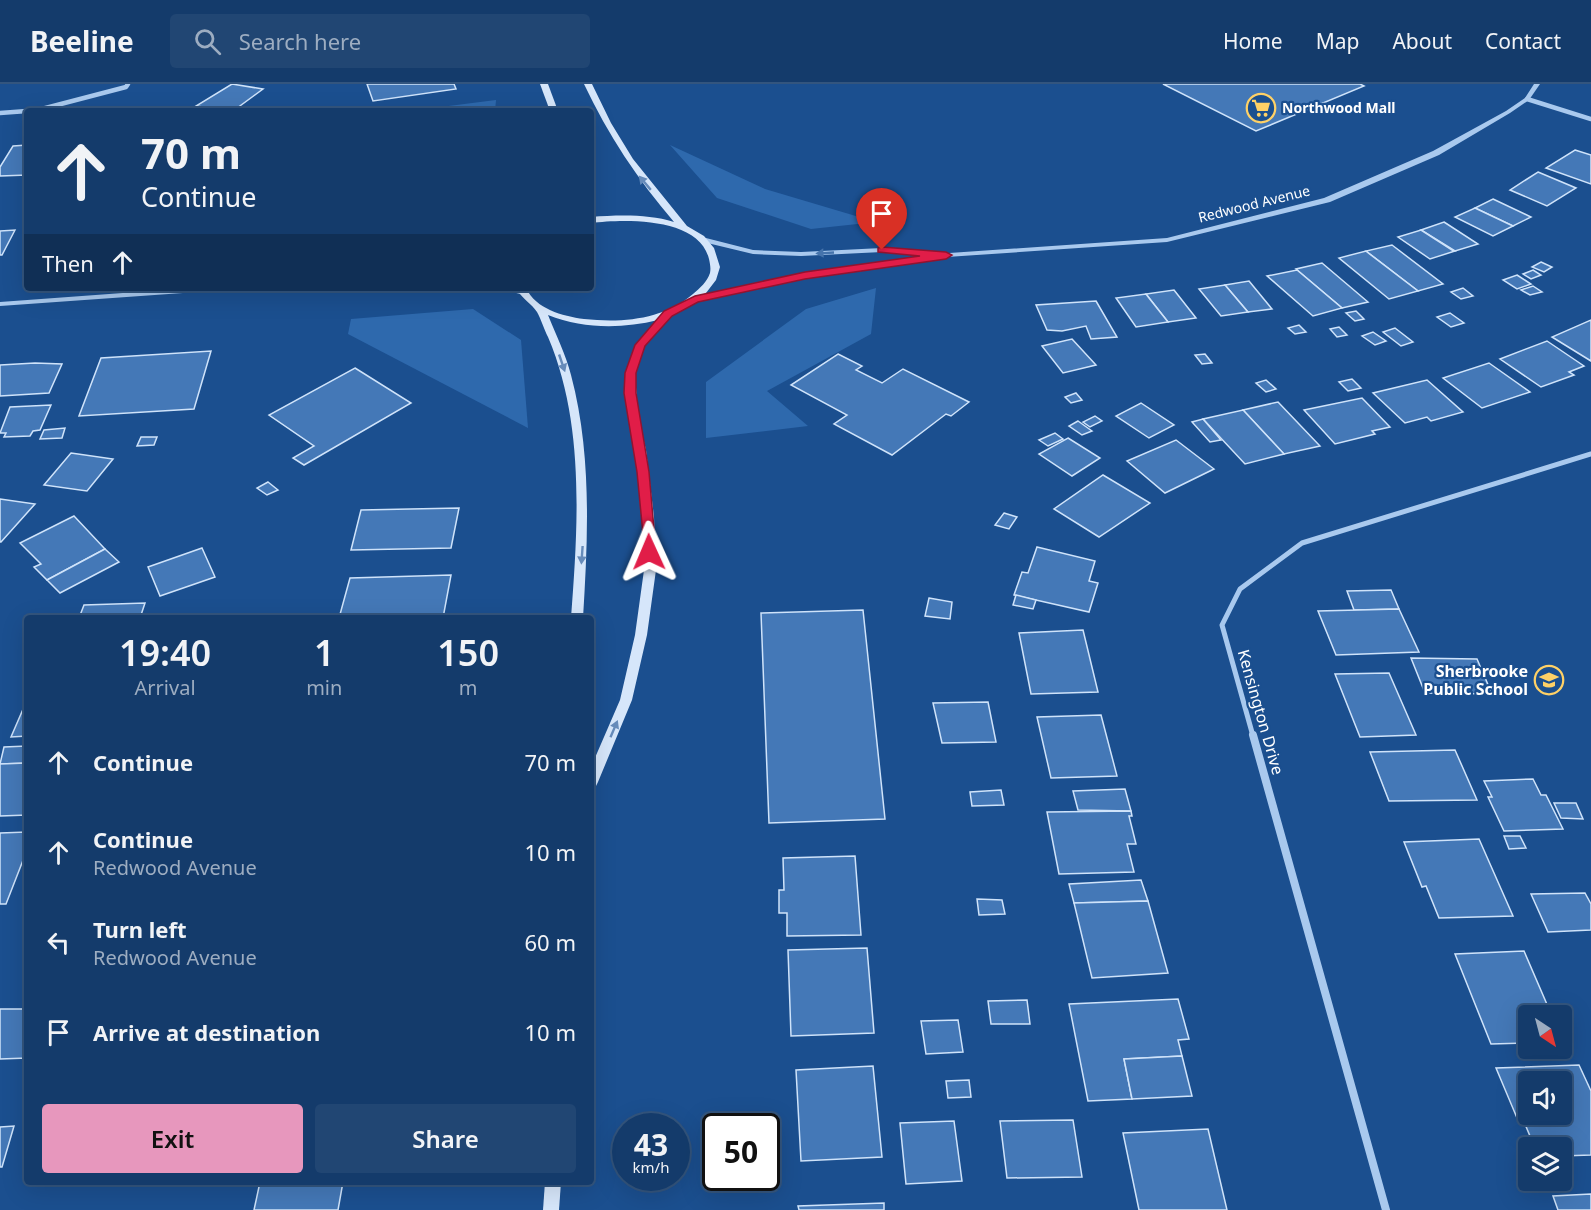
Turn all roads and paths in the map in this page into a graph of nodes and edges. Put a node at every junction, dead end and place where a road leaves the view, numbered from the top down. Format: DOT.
graph roads {
  1 [pos="128,84"];
  2 [pos="544,84"];
  3 [pos="588,84"];
  4 [pos="1538,84"];
  5 [pos="1527,99"];
  6 [pos="46,108"];
  7 [pos="553,108"];
  8 [pos="24,111"];
  9 [pos="0,112"];
  10 [pos="1591,118"];
  11 [pos="594,220"];
  12 [pos="683,228"];
  13 [pos="702,239"];
  14 [pos="946,255"];
  15 [pos="183,291"];
  16 [pos="521,291"];
  17 [pos="695,299"];
  18 [pos="0,304"];
  19 [pos="540,309"];
  20 [pos="668,314"];
  21 [pos="1591,454"];
  22 [pos="577,615"];
  23 [pos="594,775"];
  24 [pos="553,1185"];
  25 [pos="551,1210"];
  26 [pos="1386,1210"];
  1 -- 6 [label="street"];
  2 -- 7 [label="main road"];
  12 -- 3 [label="main road, one-way"];
  4 -- 5 [label="street, Redwood Avenue"];
  5 -- 10 [label="street"];
  5 -- 14 [label="street, Redwood Avenue"];
  8 -- 9 [label="street"];
  11 -- 12 [label="main road"];
  12 -- 13 [label="main road"];
  14 -- 13 [label="street, Redwood Avenue, one-way"];
  13 -- 17 [label="main road"];
  14 -- 17 [label="street, Redwood Avenue"];
  15 -- 18 [label="street"];
  16 -- 19 [label="main road"];
  17 -- 20 [label="main road"];
  19 -- 20 [label="main road"];
  19 -- 22 [label="main road, one-way"];
  23 -- 20 [label="main road, one-way"];
  21 -- 26 [label="street, Kensington Drive"];
  24 -- 25 [label="main road"];
}
